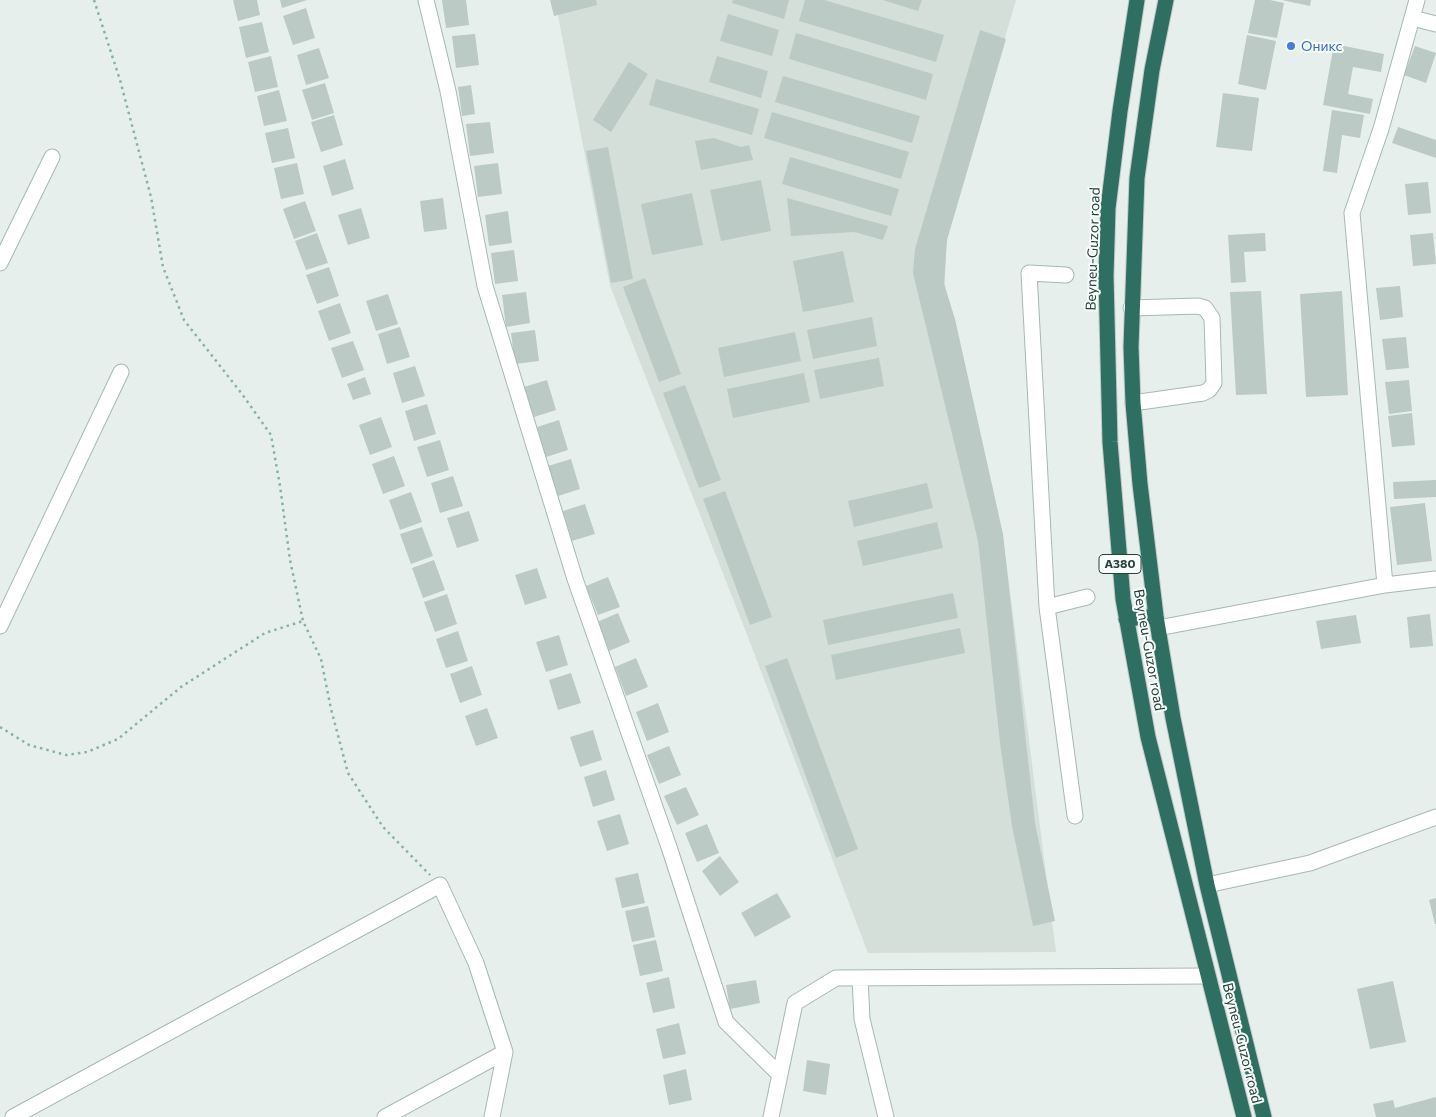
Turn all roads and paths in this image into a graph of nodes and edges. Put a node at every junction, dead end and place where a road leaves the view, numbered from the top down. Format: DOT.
graph roads {
  1 [pos="94,0"];
  2 [pos="426,0"];
  3 [pos="1137,0"];
  4 [pos="1166,0"];
  5 [pos="1417,0"];
  6 [pos="1412,18"];
  7 [pos="1436,24"];
  8 [pos="52,158"];
  9 [pos="0,264"];
  10 [pos="1066,275"];
  11 [pos="1131,308"];
  12 [pos="121,372"];
  13 [pos="1133,403"];
  14 [pos="1436,579"];
  15 [pos="1385,585"];
  16 [pos="1087,597"];
  17 [pos="1047,607"];
  18 [pos="1126,619"];
  19 [pos="303,621"];
  20 [pos="1157,622"];
  21 [pos="0,626"];
  22 [pos="0,727"];
  23 [pos="1075,816"];
  24 [pos="1436,816"];
  25 [pos="440,885"];
  26 [pos="1207,885"];
  27 [pos="1208,976"];
  28 [pos="860,978"];
  29 [pos="504,1052"];
  30 [pos="780,1075"];
  31 [pos="389,1116"];
  32 [pos="13,1117"];
  33 [pos="492,1117"];
  34 [pos="771,1117"];
  35 [pos="886,1117"];
  36 [pos="1244,1117"];
  37 [pos="1264,1117"];
  1 -- 19 [label="path"];
  2 -- 30 [label="street"];
  3 -- 18 [label="highway, Beyneu-Guzor road / A380"];
  4 -- 11 [label="highway, Beyneu-Guzor road / A380"];
  5 -- 6 [label="street"];
  6 -- 7 [label="street"];
  6 -- 15 [label="street"];
  8 -- 9 [label="street"];
  10 -- 17 [label="street"];
  11 -- 13 [label="highway, Beyneu-Guzor road / A380"];
  11 -- 13 [label="street"];
  12 -- 21 [label="street"];
  13 -- 20 [label="highway, Beyneu-Guzor road / A380"];
  14 -- 15 [label="street"];
  15 -- 20 [label="street"];
  16 -- 17 [label="street"];
  17 -- 23 [label="street"];
  18 -- 20 [label="highway"];
  18 -- 27 [label="highway, Beyneu-Guzor road / A380"];
  19 -- 22 [label="path"];
  19 -- 25 [label="path"];
  20 -- 26 [label="highway, Beyneu-Guzor road / A380"];
  24 -- 26 [label="street"];
  25 -- 29 [label="street"];
  25 -- 32 [label="street"];
  26 -- 37 [label="highway, Beyneu-Guzor road / A380"];
  27 -- 28 [label="street"];
  27 -- 36 [label="highway, Beyneu-Guzor road / A380"];
  28 -- 30 [label="street"];
  28 -- 35 [label="street"];
  29 -- 31 [label="street"];
  29 -- 33 [label="street"];
  30 -- 34 [label="street"];
}
